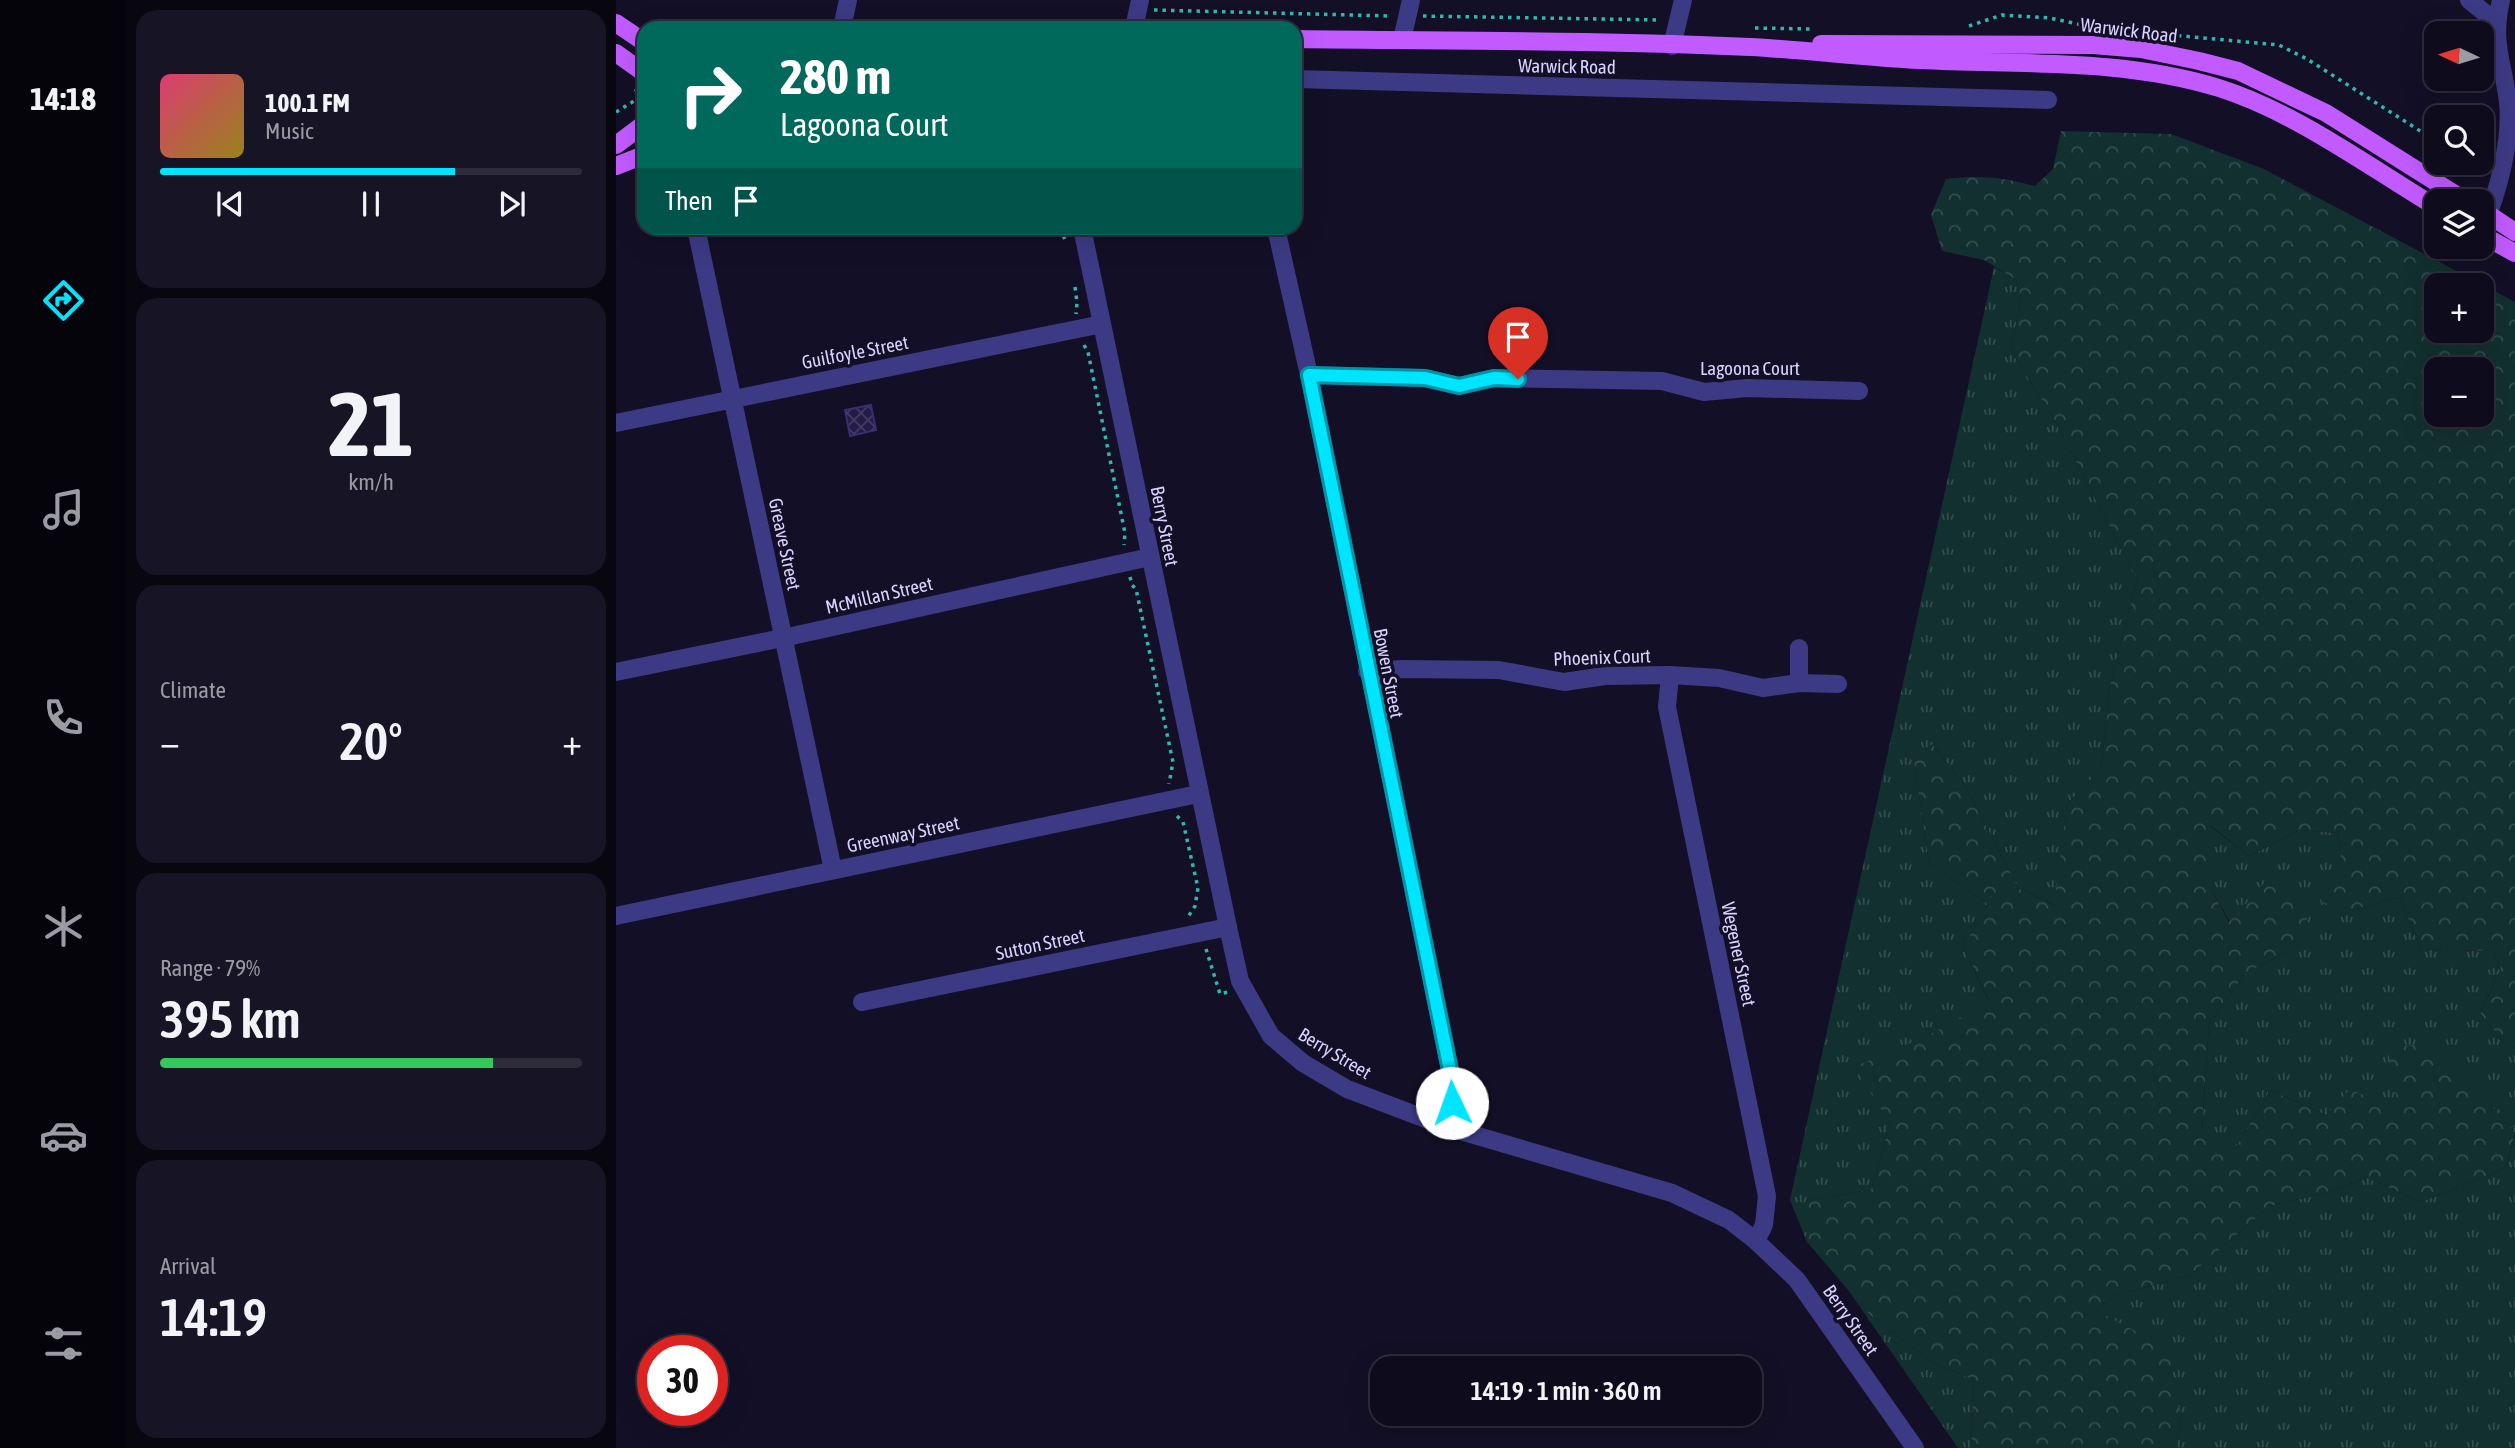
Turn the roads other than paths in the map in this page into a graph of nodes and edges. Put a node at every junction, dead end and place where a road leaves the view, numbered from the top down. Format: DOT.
graph roads {
  1 [pos="848,0"];
  2 [pos="1140,0"];
  3 [pos="1411,0"];
  4 [pos="1683,0"];
  5 [pos="2469,0"];
  6 [pos="2501,0"];
  7 [pos="844,21"];
  8 [pos="1136,21"];
  9 [pos="2496,22"];
  10 [pos="616,23"];
  11 [pos="637,37"];
  12 [pos="1302,39"];
  13 [pos="1402,40"];
  14 [pos="1672,46"];
  15 [pos="1751,47"];
  16 [pos="616,53"];
  17 [pos="637,68"];
  18 [pos="1302,79"];
  19 [pos="2048,100"];
  20 [pos="637,129"];
  21 [pos="616,145"];
  22 [pos="637,158"];
  23 [pos="616,166"];
  24 [pos="2447,189"];
  25 [pos="2494,192"];
  26 [pos="2424,200"];
  27 [pos="2494,223"];
  28 [pos="2515,232"];
  29 [pos="697,235"];
  30 [pos="1083,235"];
  31 [pos="1278,235"];
  32 [pos="2494,242"];
  33 [pos="2515,253"];
  34 [pos="1102,324"];
  35 [pos="1309,375"];
  36 [pos="1859,391"];
  37 [pos="732,398"];
  38 [pos="616,423"];
  39 [pos="1150,557"];
  40 [pos="783,637"];
  41 [pos="1799,648"];
  42 [pos="1367,671"];
  43 [pos="616,672"];
  44 [pos="1670,675"];
  45 [pos="1799,683"];
  46 [pos="1838,684"];
  47 [pos="1198,794"];
  48 [pos="832,870"];
  49 [pos="616,916"];
  50 [pos="1228,927"];
  51 [pos="862,1002"];
  52 [pos="1447,1128"];
  53 [pos="1756,1241"];
  54 [pos="1915,1448"];
  1 -- 7 [label="street"];
  2 -- 8 [label="street"];
  3 -- 13 [label="street"];
  4 -- 14 [label="street"];
  5 -- 9 [label="street"];
  6 -- 9 [label="street"];
  9 -- 25 [label="street"];
  10 -- 11 [label="main road"];
  12 -- 13 [label="main road, Warwick Road"];
  13 -- 14 [label="main road, Warwick Road"];
  14 -- 15 [label="main road, Warwick Road"];
  15 -- 24 [label="main road, Warwick Road"];
  15 -- 26 [label="main road, Warwick Road"];
  16 -- 17 [label="main road"];
  18 -- 19 [label="street, Warwick Road"];
  20 -- 21 [label="main road"];
  22 -- 23 [label="main road"];
  27 -- 28 [label="main road"];
  29 -- 37 [label="street, Greave Street"];
  30 -- 34 [label="street, Berry Street"];
  31 -- 35 [label="street, Bowen Street"];
  32 -- 33 [label="main road"];
  34 -- 37 [label="street, Guilfoyle Street"];
  34 -- 39 [label="street, Berry Street"];
  35 -- 36 [label="street, Lagoona Court"];
  35 -- 42 [label="street, Bowen Street"];
  37 -- 38 [label="street, Guilfoyle Street"];
  37 -- 40 [label="street, Greave Street"];
  39 -- 40 [label="street, McMillan Street"];
  39 -- 47 [label="street, Berry Street"];
  40 -- 43 [label="street, McMillan Street"];
  40 -- 48 [label="street, Greave Street"];
  41 -- 45 [label="street"];
  42 -- 44 [label="street, Phoenix Court"];
  42 -- 52 [label="street, Bowen Street"];
  44 -- 45 [label="street, Phoenix Court"];
  44 -- 53 [label="street, Wegener Street"];
  45 -- 46 [label="street, Phoenix Court"];
  47 -- 48 [label="street, Greenway Street"];
  47 -- 50 [label="street, Berry Street"];
  48 -- 49 [label="street, Greenway Street"];
  50 -- 51 [label="street, Sutton Street"];
  50 -- 52 [label="street, Berry Street"];
  52 -- 53 [label="street, Berry Street"];
  53 -- 54 [label="street, Berry Street"];
}
